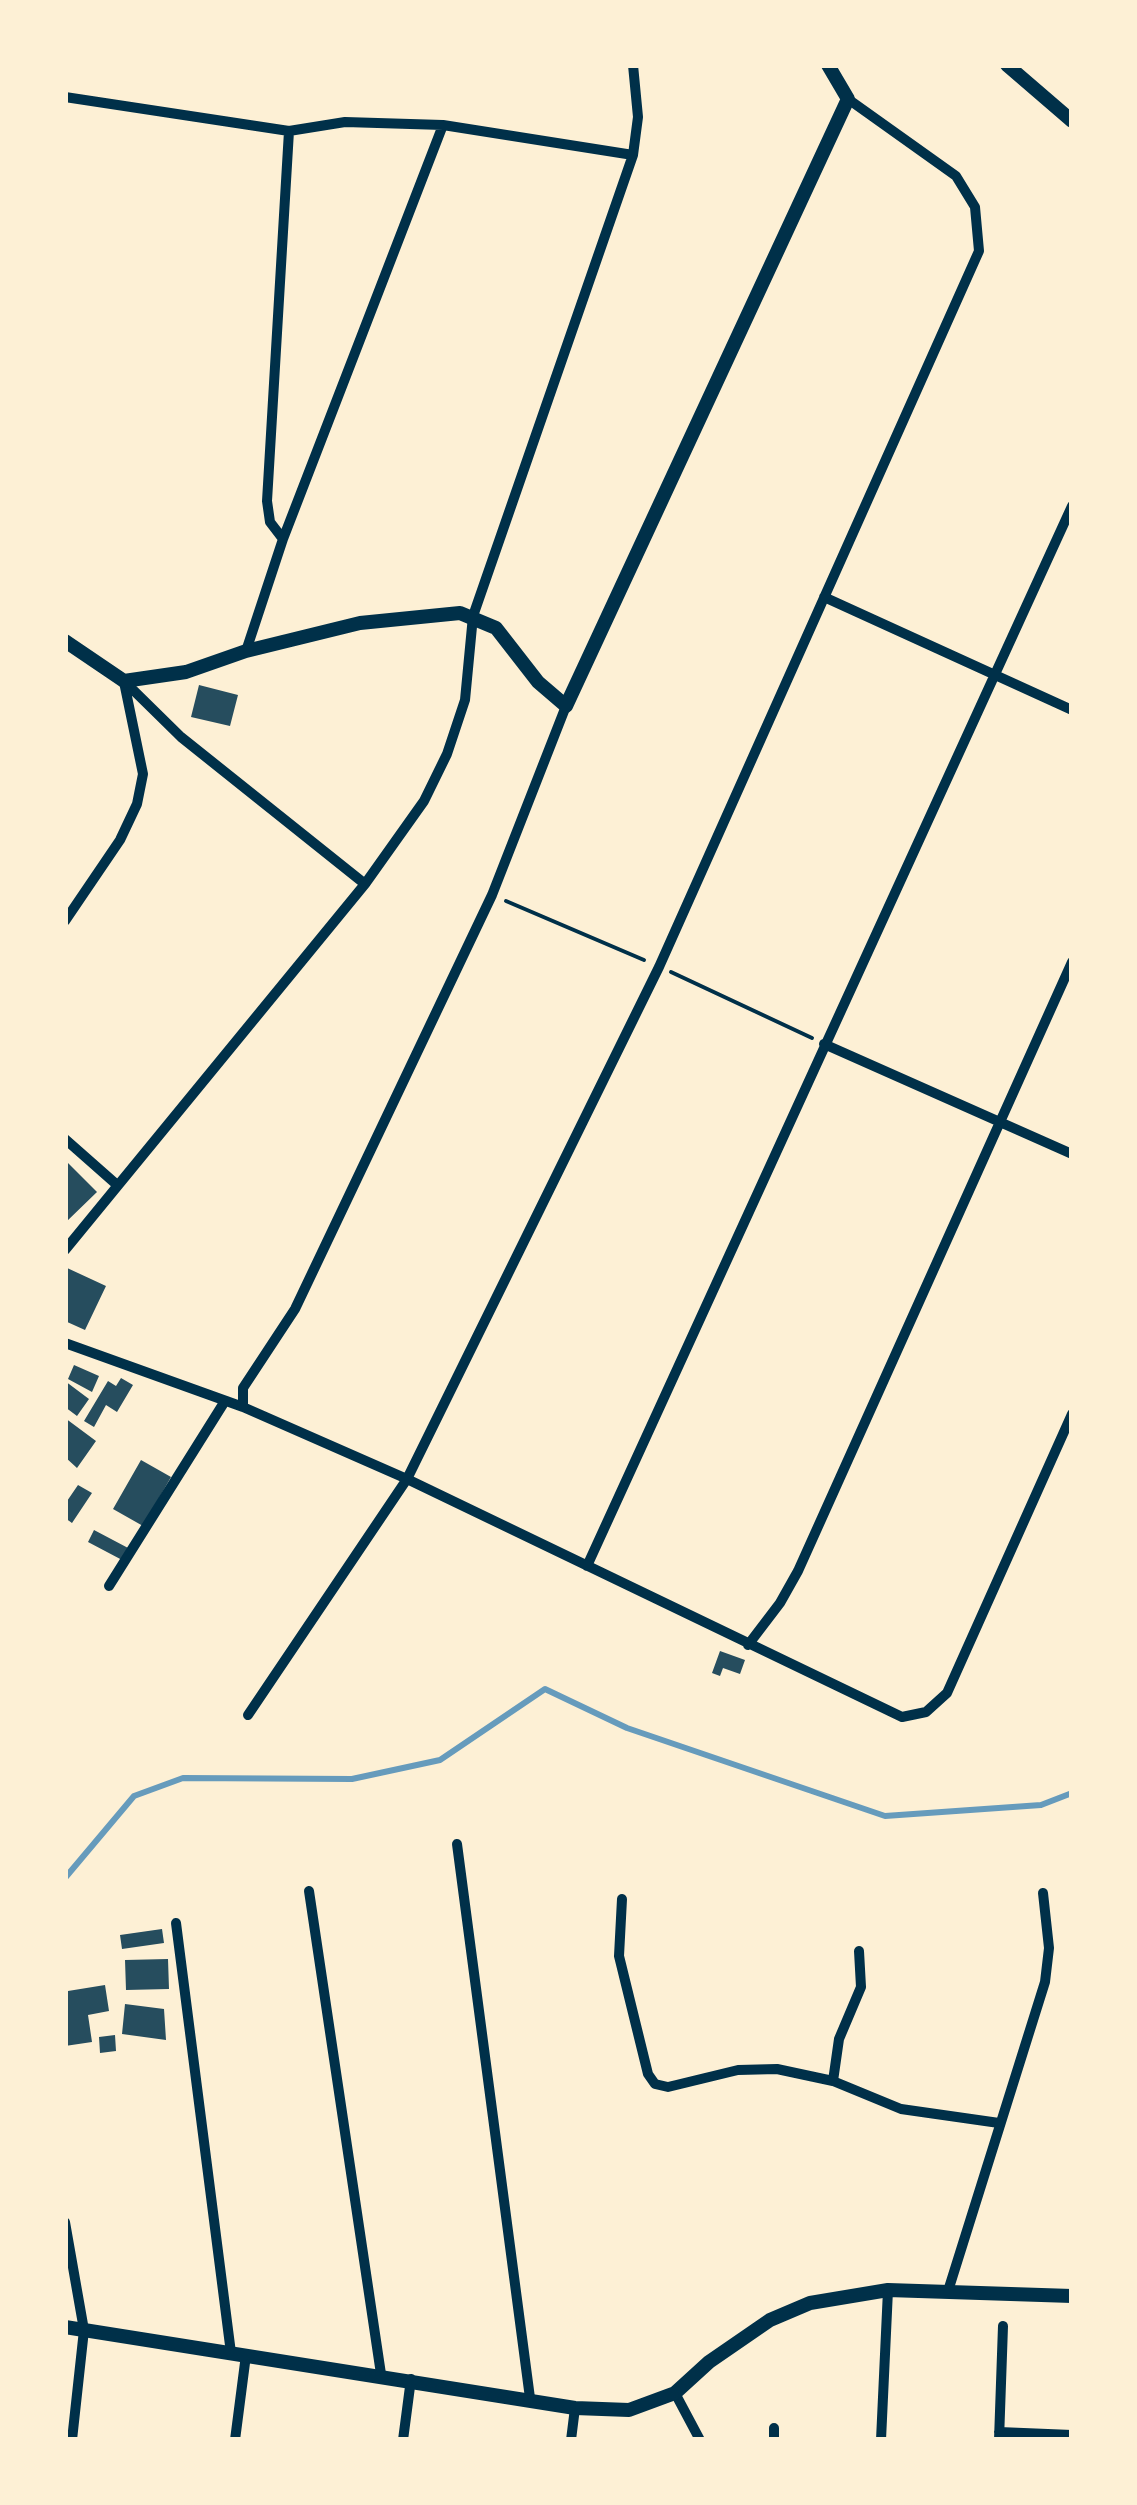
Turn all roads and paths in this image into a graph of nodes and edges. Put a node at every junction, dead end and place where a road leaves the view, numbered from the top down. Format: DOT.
graph roads {
  1 [pos="633,65"];
  2 [pos="828,65"];
  3 [pos="1007,65"];
  4 [pos="65,97"];
  5 [pos="848,99"];
  6 [pos="1072,120"];
  7 [pos="443,125"];
  8 [pos="289,131"];
  9 [pos="633,155"];
  10 [pos="1072,506"];
  11 [pos="283,538"];
  12 [pos="824,597"];
  13 [pos="474,616"];
  14 [pos="65,641"];
  15 [pos="246,651"];
  16 [pos="995,677"];
  17 [pos="124,681"];
  18 [pos="566,706"];
  19 [pos="1072,710"];
  20 [pos="365,884"];
  21 [pos="492,895"];
  22 [pos="65,921"];
  23 [pos="1072,962"];
  24 [pos="659,967"];
  25 [pos="824,1044"];
  26 [pos="998,1121"];
  27 [pos="65,1140"];
  28 [pos="1072,1154"];
  29 [pos="116,1184"];
  30 [pos="65,1250"];
  31 [pos="65,1343"];
  32 [pos="224,1402"];
  33 [pos="243,1407"];
  34 [pos="1072,1414"];
  35 [pos="407,1479"];
  36 [pos="587,1566"];
  37 [pos="110,1586"];
  38 [pos="748,1645"];
  39 [pos="248,1715"];
  40 [pos="457,1844"];
  41 [pos="309,1891"];
  42 [pos="1043,1893"];
  43 [pos="622,1899"];
  44 [pos="176,1923"];
  45 [pos="859,1951"];
  46 [pos="834,2081"];
  47 [pos="998,2123"];
  48 [pos="65,2222"];
  49 [pos="888,2290"];
  50 [pos="948,2291"];
  51 [pos="1072,2296"];
  52 [pos="1004,2326"];
  53 [pos="65,2327"];
  54 [pos="84,2330"];
  55 [pos="239,2354"];
  56 [pos="381,2374"];
  57 [pos="411,2379"];
  58 [pos="675,2393"];
  59 [pos="530,2398"];
  60 [pos="576,2408"];
  61 [pos="1072,2435"];
  62 [pos="999,2436"];
  63 [pos="72,2440"];
  64 [pos="235,2440"];
  65 [pos="403,2440"];
  66 [pos="571,2440"];
  67 [pos="700,2440"];
  68 [pos="881,2440"];
  1 -- 9 [label="street"];
  2 -- 5 [label="street"];
  3 -- 6 [label="street"];
  4 -- 8 [label="street"];
  5 -- 12 [label="street"];
  5 -- 18 [label="street"];
  7 -- 8 [label="street"];
  7 -- 9 [label="street"];
  7 -- 11 [label="street"];
  8 -- 11 [label="street"];
  9 -- 13 [label="street"];
  10 -- 16 [label="street"];
  11 -- 15 [label="street"];
  12 -- 16 [label="street"];
  12 -- 24 [label="street"];
  13 -- 15 [label="street"];
  13 -- 18 [label="street"];
  13 -- 20 [label="street"];
  14 -- 17 [label="street"];
  15 -- 17 [label="street"];
  16 -- 19 [label="street"];
  16 -- 25 [label="street"];
  17 -- 20 [label="street"];
  17 -- 22 [label="street"];
  18 -- 21 [label="street"];
  20 -- 29 [label="street"];
  21 -- 24 [label="path"];
  21 -- 33 [label="street"];
  23 -- 26 [label="street"];
  24 -- 25 [label="path"];
  24 -- 35 [label="street"];
  25 -- 26 [label="street"];
  25 -- 36 [label="street"];
  26 -- 28 [label="street"];
  26 -- 38 [label="street"];
  27 -- 29 [label="street"];
  29 -- 30 [label="street"];
  31 -- 32 [label="street"];
  32 -- 33 [label="street"];
  32 -- 37 [label="street"];
  33 -- 35 [label="street"];
  34 -- 38 [label="street"];
  35 -- 36 [label="street"];
  35 -- 39 [label="street"];
  36 -- 38 [label="street"];
  40 -- 59 [label="street"];
  41 -- 56 [label="street"];
  42 -- 47 [label="street"];
  43 -- 46 [label="street"];
  44 -- 55 [label="street"];
  45 -- 46 [label="street"];
  46 -- 47 [label="street"];
  47 -- 50 [label="street"];
  48 -- 54 [label="street"];
  49 -- 50 [label="street"];
  49 -- 58 [label="street"];
  49 -- 68 [label="street"];
  50 -- 51 [label="street"];
  52 -- 62 [label="street"];
  53 -- 54 [label="street"];
  54 -- 55 [label="street"];
  54 -- 63 [label="street"];
  55 -- 56 [label="street"];
  55 -- 64 [label="street"];
  56 -- 57 [label="street"];
  57 -- 59 [label="street"];
  57 -- 65 [label="street"];
  58 -- 60 [label="street"];
  58 -- 67 [label="street"];
  59 -- 60 [label="street"];
  60 -- 66 [label="street"];
  61 -- 62 [label="street"];
}
